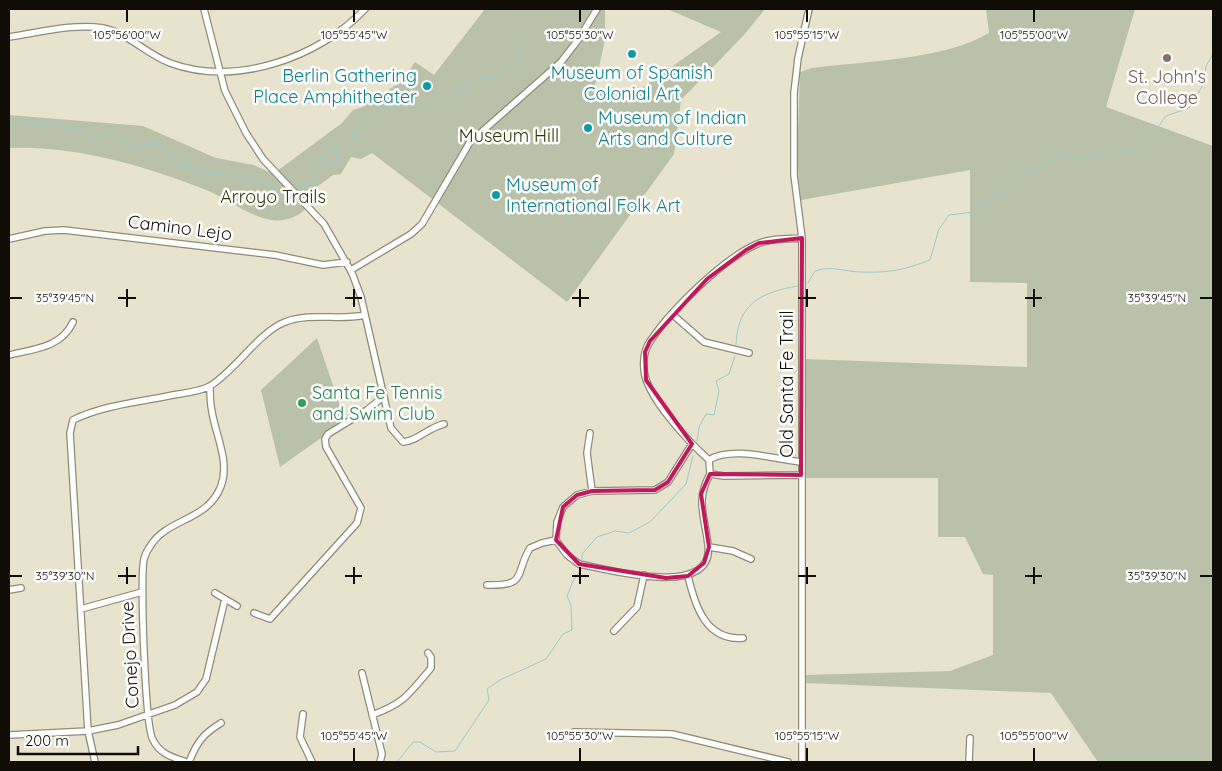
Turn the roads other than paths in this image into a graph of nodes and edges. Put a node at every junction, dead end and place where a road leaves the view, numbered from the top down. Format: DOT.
graph roads {
  1 [pos="204,9"];
  2 [pos="364,9"];
  3 [pos="597,9"];
  4 [pos="809,9"];
  5 [pos="9,37"];
  6 [pos="220,72"];
  7 [pos="802,238"];
  8 [pos="9,239"];
  9 [pos="347,262"];
  10 [pos="351,270"];
  11 [pos="672,314"];
  12 [pos="365,315"];
  13 [pos="73,322"];
  14 [pos="749,353"];
  15 [pos="9,355"];
  16 [pos="210,386"];
  17 [pos="383,397"];
  18 [pos="444,424"];
  19 [pos="590,433"];
  20 [pos="692,444"];
  21 [pos="709,460"];
  22 [pos="801,462"];
  23 [pos="710,474"];
  24 [pos="801,476"];
  25 [pos="592,491"];
  26 [pos="556,540"];
  27 [pos="709,548"];
  28 [pos="750,559"];
  29 [pos="644,575"];
  30 [pos="688,576"];
  31 [pos="487,586"];
  32 [pos="21,588"];
  33 [pos="9,590"];
  34 [pos="142,592"];
  35 [pos="216,593"];
  36 [pos="225,599"];
  37 [pos="237,606"];
  38 [pos="80,609"];
  39 [pos="254,613"];
  40 [pos="614,631"];
  41 [pos="743,638"];
  42 [pos="428,653"];
  43 [pos="362,673"];
  44 [pos="303,714"];
  45 [pos="372,715"];
  46 [pos="148,716"];
  47 [pos="221,723"];
  48 [pos="88,732"];
  49 [pos="574,732"];
  50 [pos="9,735"];
  51 [pos="970,738"];
  52 [pos="95,762"];
  53 [pos="188,762"];
  54 [pos="312,762"];
  55 [pos="380,762"];
  56 [pos="788,762"];
  57 [pos="802,762"];
  58 [pos="969,762"];
  1 -- 6 [label="street"];
  2 -- 6 [label="street"];
  3 -- 10 [label="street"];
  4 -- 7 [label="street, Old Santa Fe Trail"];
  5 -- 6 [label="street"];
  6 -- 9 [label="street"];
  7 -- 11 [label="street"];
  7 -- 22 [label="street, Old Santa Fe Trail"];
  8 -- 9 [label="street, Camino Lejo"];
  9 -- 10 [label="street"];
  10 -- 12 [label="street"];
  11 -- 14 [label="street"];
  11 -- 20 [label="street"];
  12 -- 16 [label="street"];
  12 -- 17 [label="street"];
  13 -- 15 [label="street"];
  16 -- 34 [label="street, Conejo Drive"];
  16 -- 38 [label="street"];
  17 -- 18 [label="street"];
  17 -- 39 [label="street"];
  19 -- 25 [label="street"];
  20 -- 21 [label="street"];
  20 -- 25 [label="street"];
  21 -- 22 [label="street"];
  21 -- 23 [label="street"];
  22 -- 24 [label="street, Old Santa Fe Trail"];
  23 -- 24 [label="street"];
  23 -- 27 [label="street"];
  24 -- 57 [label="street, Old Santa Fe Trail"];
  25 -- 26 [label="street"];
  26 -- 29 [label="street"];
  26 -- 31 [label="street"];
  27 -- 28 [label="street"];
  27 -- 30 [label="street"];
  29 -- 30 [label="street"];
  29 -- 40 [label="street"];
  30 -- 41 [label="street"];
  32 -- 33 [label="street"];
  34 -- 38 [label="street"];
  34 -- 46 [label="street, Conejo Drive"];
  35 -- 36 [label="street"];
  36 -- 37 [label="street"];
  36 -- 46 [label="street"];
  38 -- 48 [label="street"];
  42 -- 45 [label="street"];
  43 -- 45 [label="street"];
  44 -- 54 [label="street"];
  45 -- 55 [label="street"];
  46 -- 48 [label="street"];
  46 -- 53 [label="street, Conejo Drive"];
  47 -- 53 [label="street"];
  48 -- 50 [label="street"];
  48 -- 52 [label="street"];
  49 -- 56 [label="street"];
  51 -- 58 [label="street"];
}
